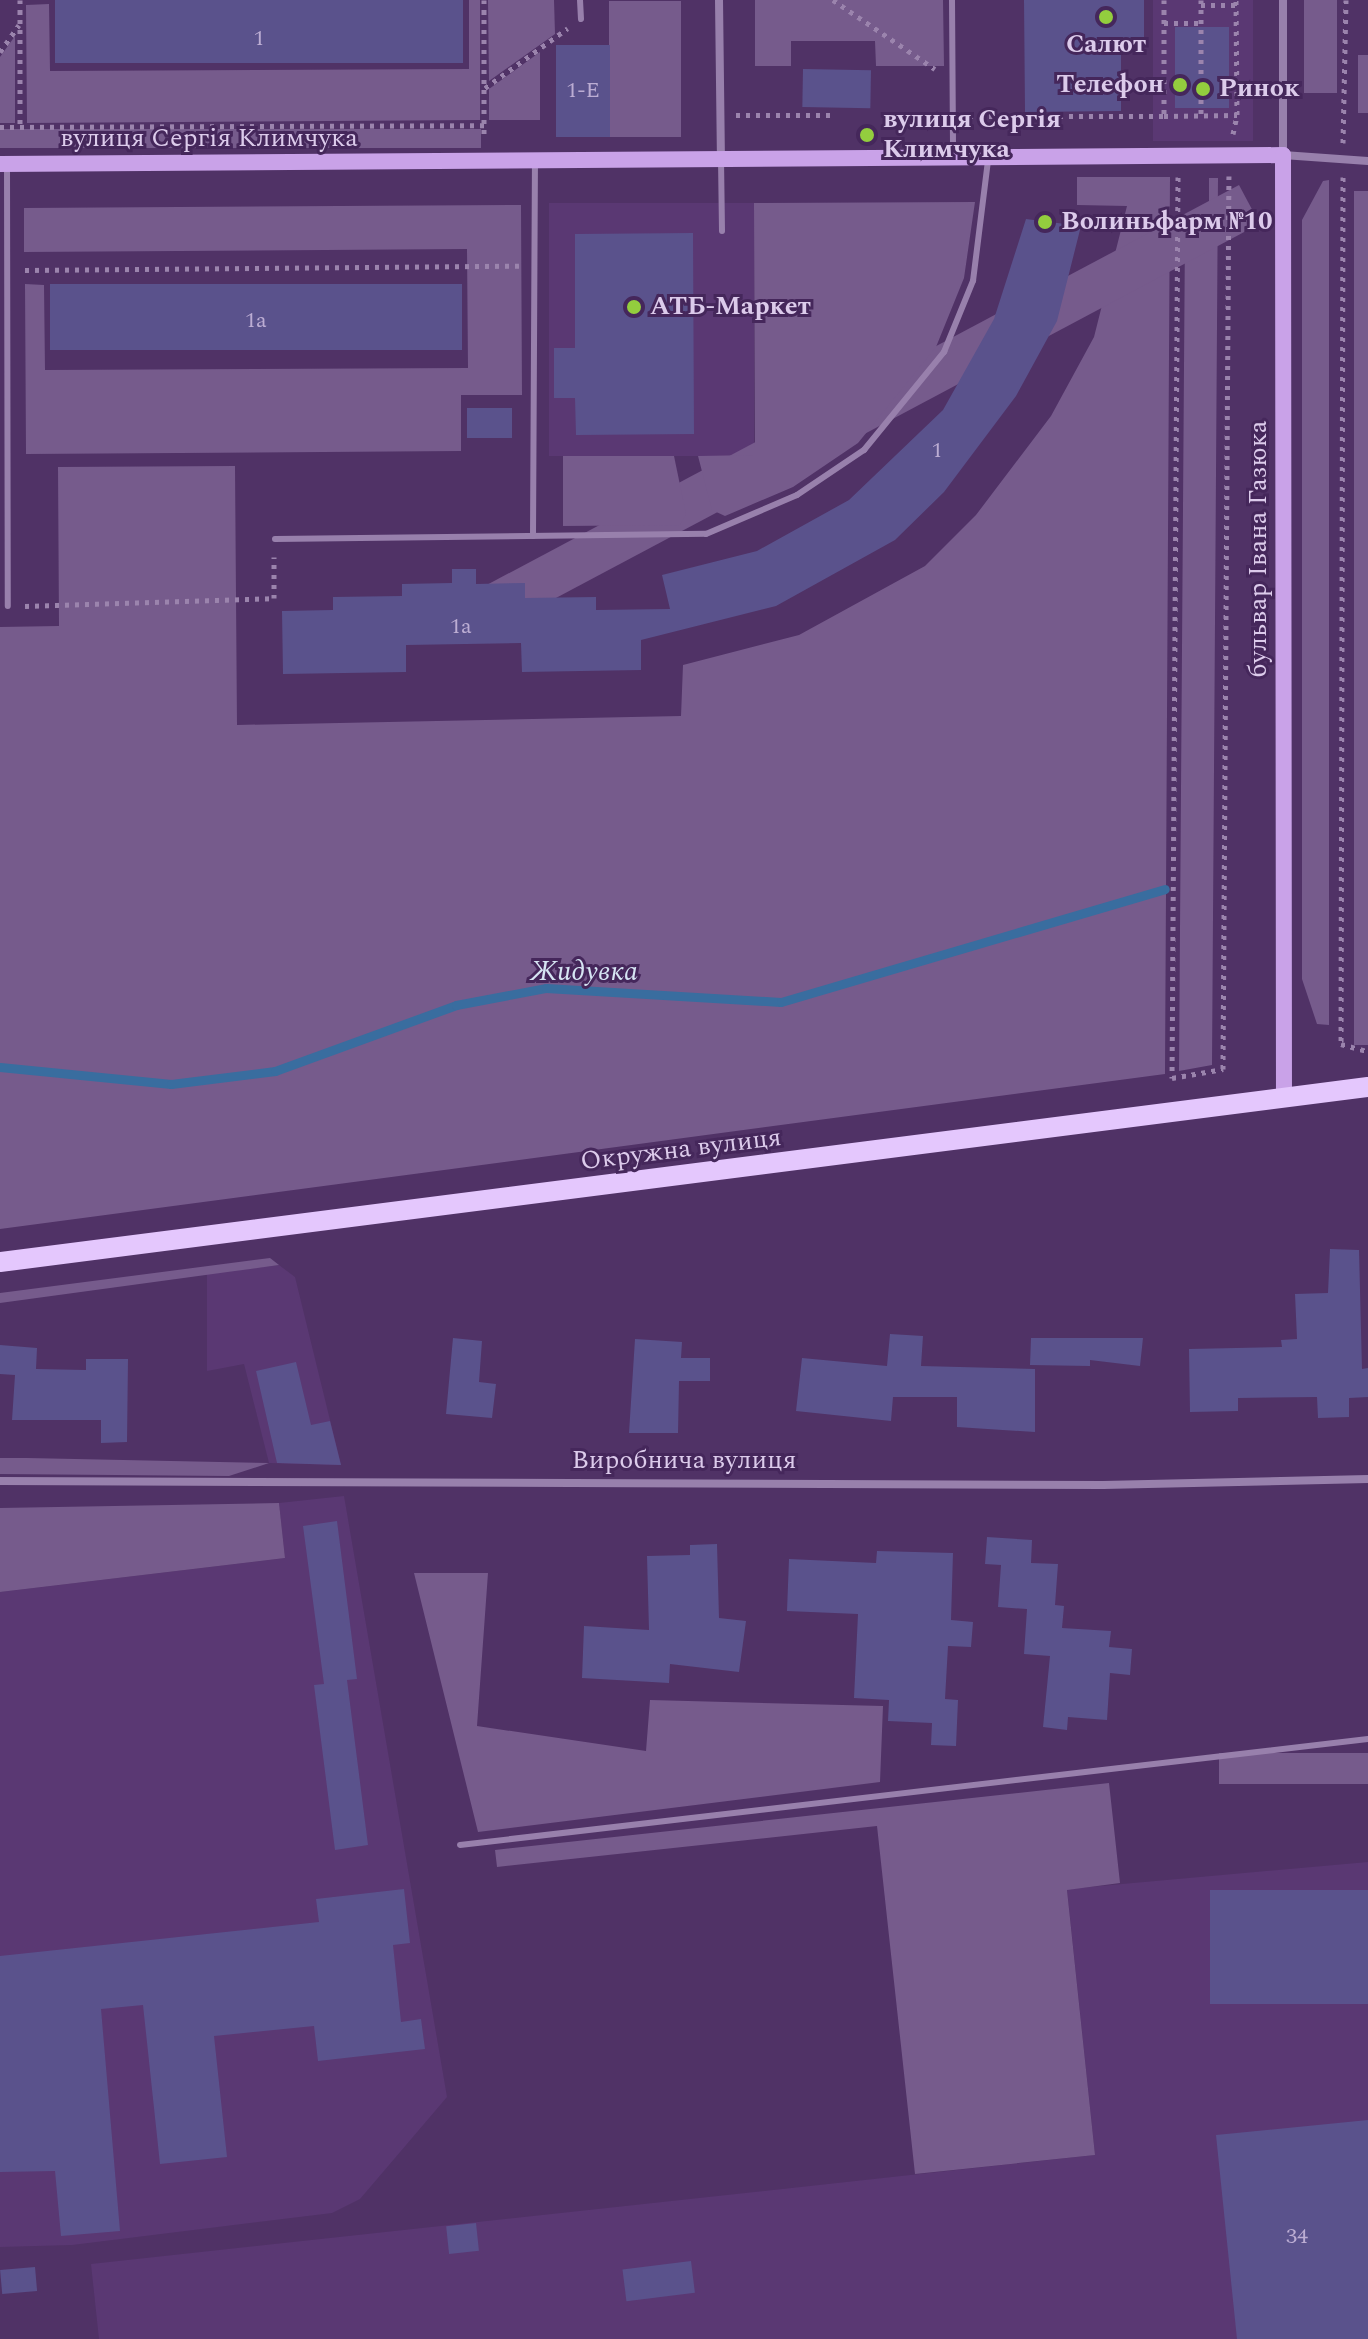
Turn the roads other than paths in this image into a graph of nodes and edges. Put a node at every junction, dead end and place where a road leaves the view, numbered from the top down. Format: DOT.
graph roads {
  1 [pos="580,0"];
  2 [pos="719,0"];
  3 [pos="952,0"];
  4 [pos="1283,0"];
  5 [pos="581,19"];
  6 [pos="1283,155"];
  7 [pos="953,156"];
  8 [pos="989,156"];
  9 [pos="721,159"];
  10 [pos="535,161"];
  11 [pos="1368,161"];
  12 [pos="4,164"];
  13 [pos="722,231"];
  14 [pos="533,536"];
  15 [pos="275,539"];
  16 [pos="8,606"];
  17 [pos="1368,1087"];
  18 [pos="1284,1099"];
  19 [pos="0,1262"];
  20 [pos="1368,1479"];
  21 [pos="0,1481"];
  22 [pos="1368,1739"];
  23 [pos="460,1845"];
  1 -- 5 [label="lane"];
  2 -- 9 [label="street"];
  3 -- 7 [label="lane"];
  4 -- 6 [label="street, бульвар Івана Газюка"];
  6 -- 8 [label="street, вулиця Сергія Климчука"];
  6 -- 11 [label="street"];
  6 -- 18 [label="street, бульвар Івана Газюка"];
  7 -- 8 [label="street, вулиця Сергія Климчука"];
  7 -- 9 [label="street, вулиця Сергія Климчука"];
  8 -- 14 [label="lane"];
  9 -- 10 [label="street, вулиця Сергія Климчука"];
  9 -- 13 [label="lane"];
  10 -- 12 [label="street, вулиця Сергія Климчука"];
  10 -- 14 [label="lane"];
  12 -- 16 [label="lane"];
  14 -- 15 [label="lane"];
  17 -- 18 [label="main road, Окружна вулиця"];
  18 -- 19 [label="main road, Окружна вулиця"];
  20 -- 21 [label="street, Виробнича вулиця"];
  22 -- 23 [label="lane"];
}
